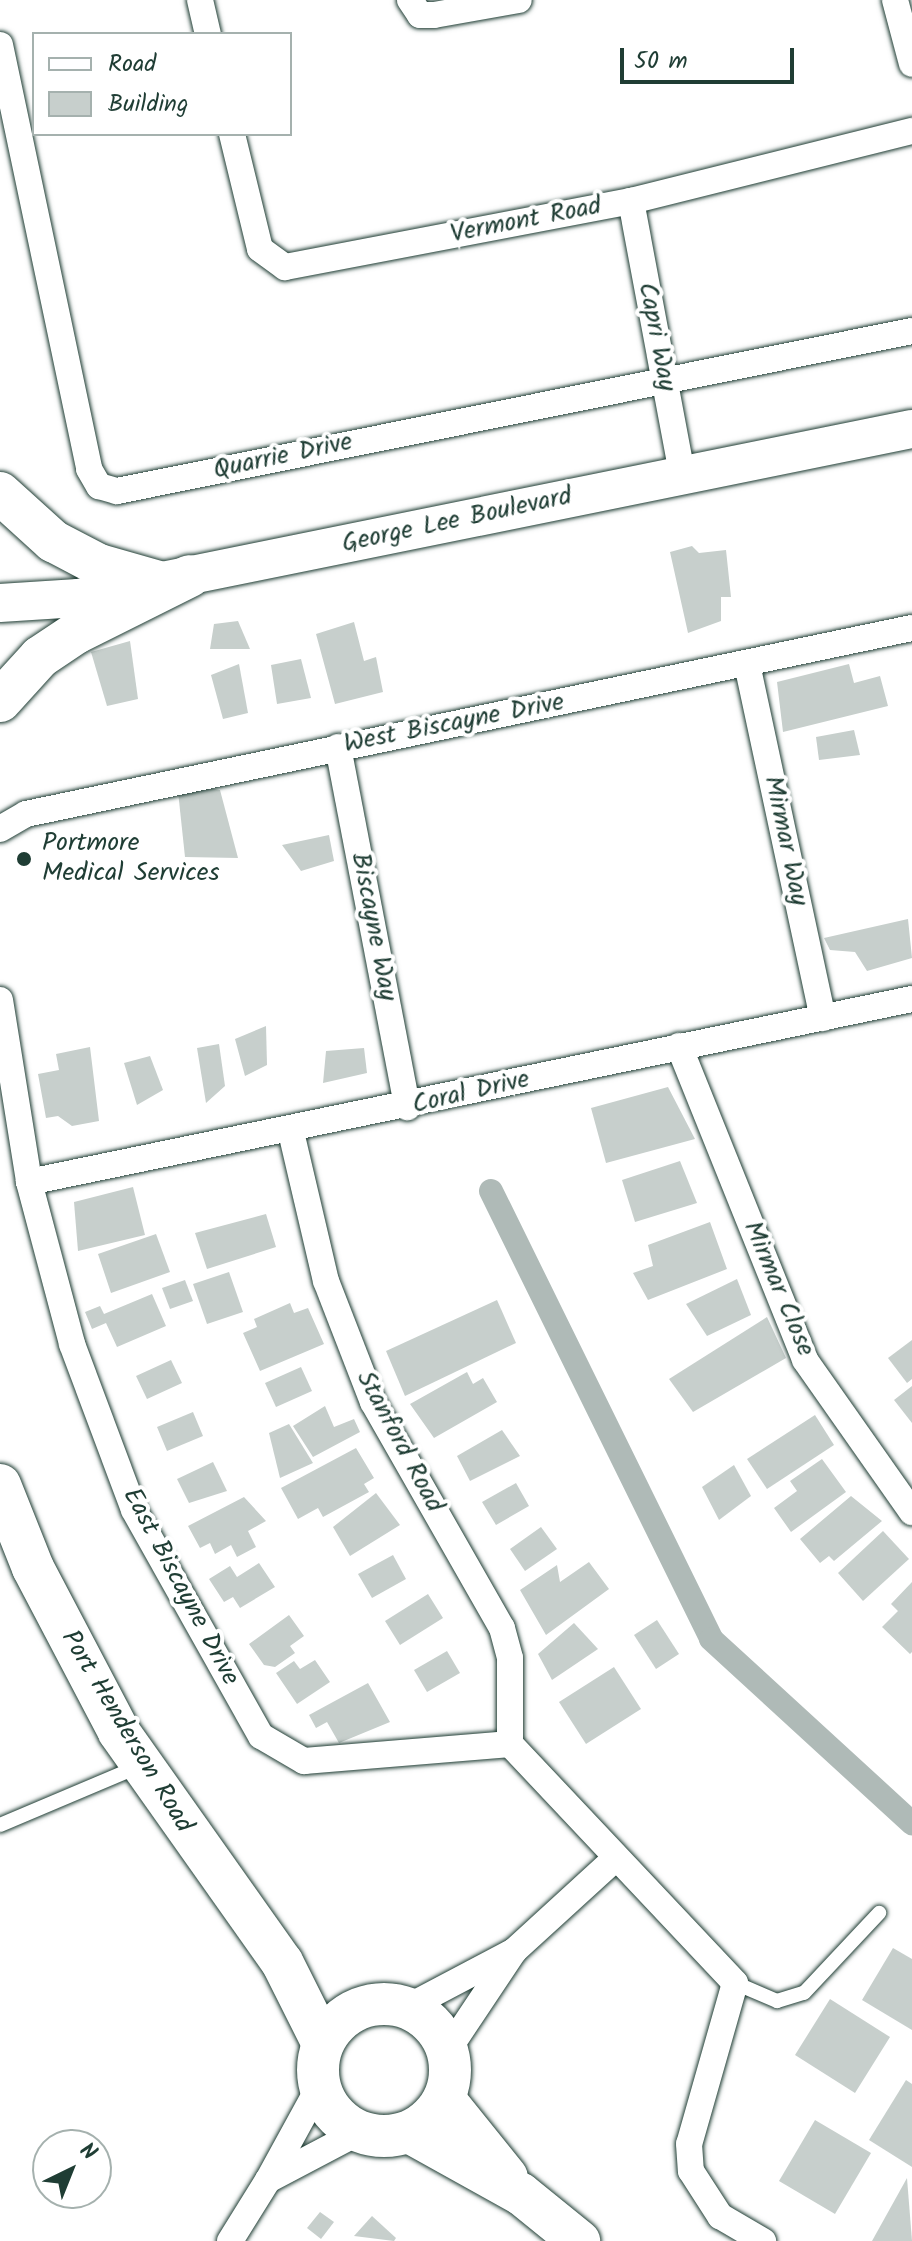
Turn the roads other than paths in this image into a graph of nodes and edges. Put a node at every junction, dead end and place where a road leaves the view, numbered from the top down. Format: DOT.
graph roads {
  1 [pos="200,0"];
  2 [pos="410,0"];
  3 [pos="519,0"];
  4 [pos="895,0"];
  5 [pos="208,32"];
  6 [pos="0,45"];
  7 [pos="912,64"];
  8 [pos="912,131"];
  9 [pos="232,136"];
  10 [pos="631,201"];
  11 [pos="912,331"];
  12 [pos="664,379"];
  13 [pos="912,429"];
  14 [pos="682,474"];
  15 [pos="0,493"];
  16 [pos="175,579"];
  17 [pos="0,603"];
  18 [pos="912,628"];
  19 [pos="747,664"];
  20 [pos="0,701"];
  21 [pos="338,747"];
  22 [pos="0,829"];
  23 [pos="912,999"];
  24 [pos="0,1000"];
  25 [pos="823,1018"];
  26 [pos="679,1046"];
  27 [pos="407,1107"];
  28 [pos="291,1132"];
  29 [pos="29,1182"];
  30 [pos="0,1485"];
  31 [pos="912,1512"];
  32 [pos="510,1744"];
  33 [pos="141,1765"];
  34 [pos="0,1825"];
  35 [pos="616,1858"];
  36 [pos="879,1913"];
  37 [pos="514,1951"];
  38 [pos="282,1962"];
  39 [pos="735,1983"];
  40 [pos="359,2007"];
  41 [pos="408,2007"];
  42 [pos="322,2042"];
  43 [pos="448,2050"];
  44 [pos="319,2087"];
  45 [pos="444,2099"];
  46 [pos="359,2132"];
  47 [pos="409,2132"];
  48 [pos="268,2180"];
  49 [pos="521,2194"];
  50 [pos="230,2241"];
  51 [pos="579,2241"];
  52 [pos="763,2241"];
  1 -- 5 [label="street"];
  2 -- 3 [label="street"];
  4 -- 7 [label="street"];
  6 -- 12 [label="street, Quarrie Drive"];
  8 -- 10 [label="street, Vermont Road"];
  9 -- 10 [label="street, Vermont Road"];
  10 -- 12 [label="street, Capri Way"];
  11 -- 12 [label="street, Quarrie Drive"];
  12 -- 14 [label="street, Capri Way"];
  13 -- 14 [label="main road, George Lee Boulevard"];
  14 -- 16 [label="main road, George Lee Boulevard"];
  15 -- 16 [label="main road"];
  16 -- 17 [label="main road, George Lee Boulevard"];
  16 -- 20 [label="main road"];
  18 -- 19 [label="street, West Biscayne Drive"];
  19 -- 21 [label="street, West Biscayne Drive"];
  19 -- 25 [label="street, Mirmar Way"];
  21 -- 22 [label="street, West Biscayne Drive"];
  21 -- 27 [label="street, Biscayne Way"];
  23 -- 25 [label="street, Coral Drive"];
  24 -- 29 [label="street, East Biscayne Drive"];
  25 -- 26 [label="street, Coral Drive"];
  26 -- 27 [label="street, Coral Drive"];
  26 -- 31 [label="street, Mirmar Close"];
  27 -- 28 [label="street, Coral Drive"];
  28 -- 29 [label="street, Coral Drive"];
  28 -- 32 [label="street, Stanford Road"];
  29 -- 32 [label="street, East Biscayne Drive"];
  30 -- 33 [label="main road, Port Henderson Road"];
  32 -- 35 [label="street"];
  33 -- 34 [label="lane"];
  33 -- 38 [label="main road, Port Henderson Road"];
  35 -- 37 [label="street"];
  35 -- 39 [label="street"];
  36 -- 39 [label="lane"];
  37 -- 41 [label="street"];
  37 -- 43 [label="street"];
  38 -- 40 [label="main road, Port Henderson Road"];
  38 -- 42 [label="main road, Port Henderson Road"];
  39 -- 52 [label="street"];
  40 -- 41 [label="main road"];
  40 -- 42 [label="main road"];
  41 -- 43 [label="main road"];
  42 -- 44 [label="main road"];
  43 -- 45 [label="main road"];
  44 -- 46 [label="main road"];
  44 -- 48 [label="street"];
  45 -- 47 [label="main road"];
  45 -- 49 [label="main road"];
  46 -- 47 [label="main road"];
  46 -- 48 [label="street"];
  47 -- 49 [label="main road"];
  48 -- 50 [label="street"];
  49 -- 51 [label="main road"];
}
